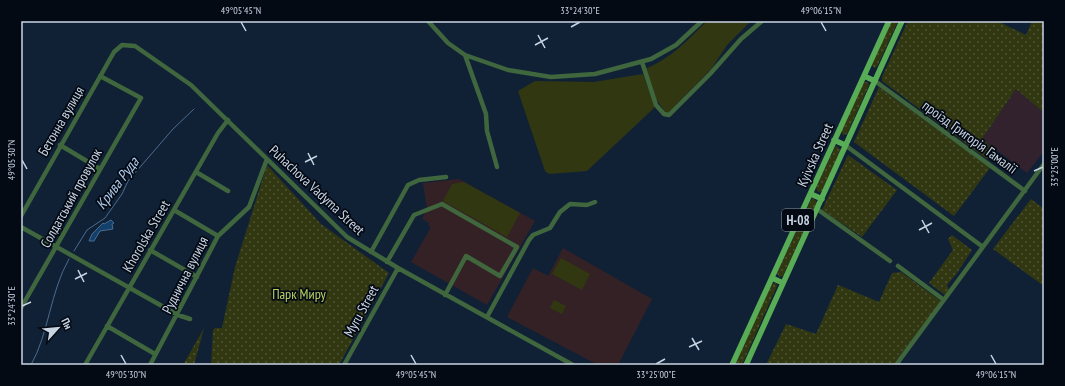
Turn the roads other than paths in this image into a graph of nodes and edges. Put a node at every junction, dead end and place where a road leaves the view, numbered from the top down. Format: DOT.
graph roads {
  1 [pos="428,21"];
  2 [pos="702,21"];
  3 [pos="762,21"];
  4 [pos="889,21"];
  5 [pos="902,21"];
  6 [pos="127,44"];
  7 [pos="465,55"];
  8 [pos="642,62"];
  9 [pos="100,76"];
  10 [pos="864,76"];
  11 [pos="875,81"];
  12 [pos="228,120"];
  13 [pos="834,140"];
  14 [pos="60,145"];
  15 [pos="845,145"];
  16 [pos="267,158"];
  17 [pos="1044,164"];
  18 [pos="497,167"];
  19 [pos="100,169"];
  20 [pos="196,172"];
  21 [pos="446,178"];
  22 [pos="1025,190"];
  23 [pos="228,191"];
  24 [pos="810,194"];
  25 [pos="822,199"];
  26 [pos="595,202"];
  27 [pos="817,209"];
  28 [pos="174,210"];
  29 [pos="21,216"];
  30 [pos="21,227"];
  31 [pos="218,236"];
  32 [pos="56,247"];
  33 [pos="983,247"];
  34 [pos="150,250"];
  35 [pos="371,252"];
  36 [pos="890,261"];
  37 [pos="386,262"];
  38 [pos="898,266"];
  39 [pos="398,268"];
  40 [pos="197,276"];
  41 [pos="772,278"];
  42 [pos="783,283"];
  43 [pos="129,287"];
  44 [pos="446,295"];
  45 [pos="944,300"];
  46 [pos="21,308"];
  47 [pos="178,315"];
  48 [pos="487,317"];
  49 [pos="190,319"];
  50 [pos="107,326"];
  51 [pos="155,354"];
  52 [pos="86,365"];
  53 [pos="150,365"];
  54 [pos="344,365"];
  55 [pos="573,365"];
  56 [pos="732,365"];
  57 [pos="746,365"];
  58 [pos="896,365"];
  1 -- 7 [label="street"];
  2 -- 8 [label="street"];
  3 -- 8 [label="street"];
  4 -- 10 [label="main road, Kyivska Street / Н-08"];
  5 -- 11 [label="main road, Kyivska Street / Н-08"];
  6 -- 9 [label="street, Бетонна вулиця"];
  6 -- 12 [label="street, Puhachova Vadyma Street"];
  7 -- 8 [label="street"];
  7 -- 18 [label="street"];
  9 -- 14 [label="street, Бетонна вулиця"];
  9 -- 19 [label="street, Солдатський провулок"];
  10 -- 11 [label="main road"];
  10 -- 13 [label="main road, Kyivska Street / Н-08"];
  11 -- 15 [label="main road, Kyivska Street / Н-08"];
  11 -- 22 [label="street, проїзд Григорія Гамалії"];
  12 -- 16 [label="street, Puhachova Vadyma Street"];
  12 -- 20 [label="street, Khorolska Street"];
  13 -- 15 [label="main road"];
  13 -- 24 [label="main road, Kyivska Street / Н-08"];
  14 -- 19 [label="street"];
  14 -- 29 [label="street, Бетонна вулиця"];
  15 -- 25 [label="main road, Kyivska Street / Н-08"];
  15 -- 33 [label="street"];
  16 -- 31 [label="street, Руднична вулиця"];
  16 -- 35 [label="street, Puhachova Vadyma Street"];
  17 -- 22 [label="street, проїзд Григорія Гамалії"];
  19 -- 32 [label="street, Солдатський провулок"];
  20 -- 23 [label="street"];
  20 -- 28 [label="street, Khorolska Street"];
  21 -- 35 [label="street"];
  22 -- 33 [label="street"];
  24 -- 25 [label="main road"];
  24 -- 41 [label="main road, Kyivska Street / Н-08"];
  25 -- 27 [label="main road, Kyivska Street / Н-08"];
  26 -- 48 [label="street"];
  27 -- 36 [label="street"];
  27 -- 42 [label="main road, Kyivska Street / Н-08"];
  28 -- 31 [label="street"];
  28 -- 34 [label="street, Khorolska Street"];
  30 -- 32 [label="street"];
  31 -- 40 [label="street, Руднична вулиця"];
  32 -- 43 [label="street"];
  32 -- 46 [label="street, Солдатський провулок"];
  33 -- 45 [label="street"];
  34 -- 40 [label="street"];
  34 -- 43 [label="street, Khorolska Street"];
  35 -- 37 [label="street, Puhachova Vadyma Street"];
  37 -- 39 [label="street, Puhachova Vadyma Street"];
  37 -- 44 [label="street"];
  38 -- 45 [label="street"];
  39 -- 44 [label="street, Puhachova Vadyma Street"];
  39 -- 54 [label="street, Myru Street"];
  40 -- 47 [label="street, Руднична вулиця"];
  41 -- 42 [label="main road"];
  41 -- 56 [label="main road, Kyivska Street / Н-08"];
  42 -- 57 [label="main road, Kyivska Street / Н-08"];
  43 -- 47 [label="street"];
  43 -- 50 [label="street, Khorolska Street"];
  44 -- 48 [label="street, Puhachova Vadyma Street"];
  45 -- 58 [label="street"];
  47 -- 49 [label="street"];
  47 -- 51 [label="street, Руднична вулиця"];
  48 -- 55 [label="street, Puhachova Vadyma Street"];
  50 -- 51 [label="street"];
  50 -- 52 [label="street, Khorolska Street"];
  51 -- 53 [label="street, Руднична вулиця"];
}
